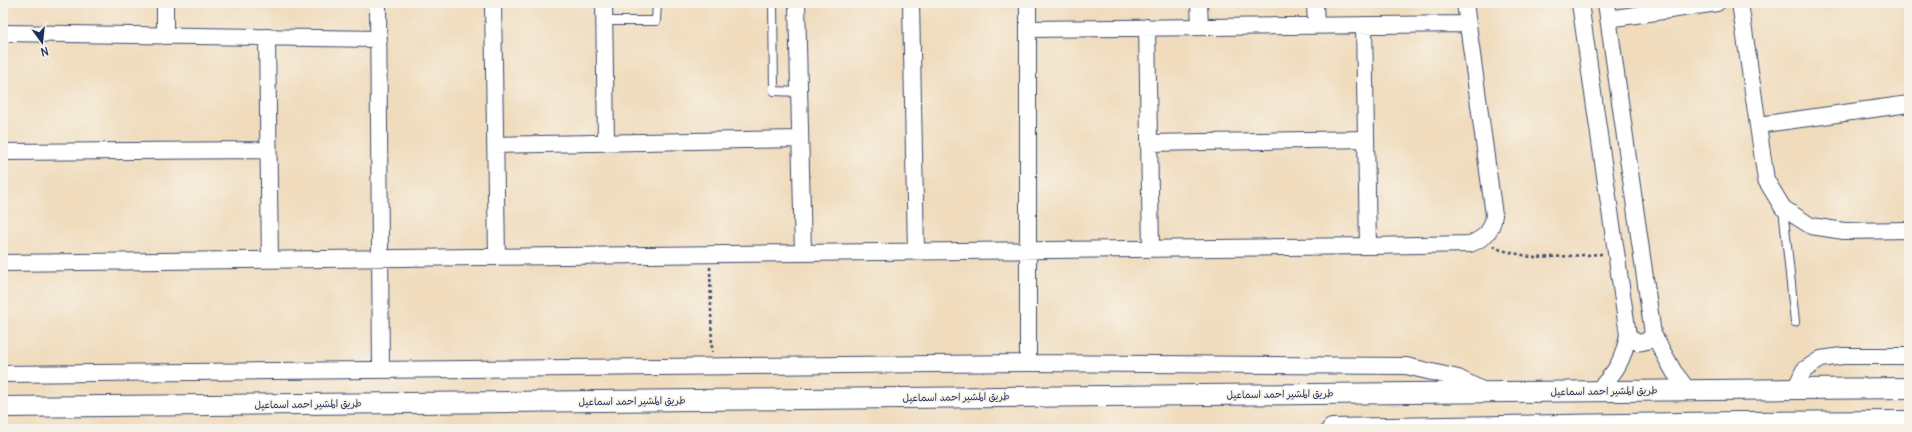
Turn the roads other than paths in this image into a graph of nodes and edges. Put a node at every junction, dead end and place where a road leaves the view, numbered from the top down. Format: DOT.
graph roads {
  1 [pos="165,3"];
  2 [pos="378,3"];
  3 [pos="493,3"];
  4 [pos="604,3"];
  5 [pos="657,3"];
  6 [pos="773,3"];
  7 [pos="797,3"];
  8 [pos="911,3"];
  9 [pos="1028,3"];
  10 [pos="1199,3"];
  11 [pos="1315,3"];
  12 [pos="1465,3"];
  13 [pos="1580,3"];
  14 [pos="1717,3"];
  15 [pos="1740,3"];
  16 [pos="1607,11"];
  17 [pos="604,21"];
  18 [pos="1468,24"];
  19 [pos="1316,25"];
  20 [pos="1364,25"];
  21 [pos="1147,27"];
  22 [pos="1200,27"];
  23 [pos="1028,29"];
  24 [pos="3,33"];
  25 [pos="165,36"];
  26 [pos="267,37"];
  27 [pos="379,39"];
  28 [pos="799,92"];
  29 [pos="1909,104"];
  30 [pos="1758,125"];
  31 [pos="800,139"];
  32 [pos="1366,139"];
  33 [pos="606,142"];
  34 [pos="1149,143"];
  35 [pos="496,145"];
  36 [pos="268,150"];
  37 [pos="3,152"];
  38 [pos="1784,208"];
  39 [pos="1909,230"];
  40 [pos="1368,246"];
  41 [pos="1151,249"];
  42 [pos="1028,251"];
  43 [pos="916,252"];
  44 [pos="803,253"];
  45 [pos="497,257"];
  46 [pos="380,259"];
  47 [pos="270,260"];
  48 [pos="3,263"];
  49 [pos="1795,322"];
  50 [pos="1653,334"];
  51 [pos="1628,336"];
  52 [pos="1909,356"];
  53 [pos="1028,363"];
  54 [pos="381,369"];
  55 [pos="3,374"];
  56 [pos="1909,388"];
  57 [pos="1795,389"];
  58 [pos="1688,390"];
  59 [pos="1597,391"];
  60 [pos="1486,392"];
  61 [pos="3,407"];
  62 [pos="1909,421"];
  63 [pos="1744,425"];
  64 [pos="1824,425"];
  65 [pos="1332,429"];
  1 -- 25 [label="street"];
  2 -- 27 [label="street"];
  3 -- 35 [label="street"];
  4 -- 17 [label="street"];
  5 -- 17 [label="lane"];
  6 -- 28 [label="lane"];
  7 -- 28 [label="street"];
  8 -- 43 [label="street"];
  9 -- 23 [label="street"];
  10 -- 22 [label="street"];
  11 -- 19 [label="street"];
  12 -- 18 [label="street"];
  13 -- 51 [label="street"];
  14 -- 16 [label="street"];
  15 -- 30 [label="street"];
  16 -- 50 [label="street"];
  17 -- 33 [label="street"];
  18 -- 20 [label="street"];
  18 -- 40 [label="street"];
  19 -- 20 [label="street"];
  19 -- 22 [label="street"];
  20 -- 32 [label="street"];
  21 -- 22 [label="street"];
  21 -- 23 [label="street"];
  21 -- 34 [label="street"];
  23 -- 42 [label="street"];
  24 -- 25 [label="street"];
  25 -- 26 [label="street"];
  26 -- 27 [label="street"];
  26 -- 36 [label="street"];
  27 -- 46 [label="street"];
  28 -- 31 [label="street"];
  29 -- 30 [label="street"];
  30 -- 38 [label="street"];
  31 -- 33 [label="street"];
  31 -- 44 [label="street"];
  32 -- 34 [label="street"];
  32 -- 40 [label="street"];
  33 -- 35 [label="street"];
  34 -- 41 [label="street"];
  35 -- 45 [label="street"];
  36 -- 37 [label="street"];
  36 -- 47 [label="street"];
  38 -- 39 [label="street"];
  38 -- 49 [label="lane"];
  40 -- 41 [label="street"];
  41 -- 42 [label="street"];
  42 -- 43 [label="street"];
  42 -- 53 [label="street"];
  43 -- 44 [label="street"];
  44 -- 45 [label="street"];
  45 -- 46 [label="street"];
  46 -- 47 [label="street"];
  46 -- 54 [label="street"];
  47 -- 48 [label="street"];
  50 -- 51 [label="street"];
  50 -- 58 [label="street"];
  51 -- 59 [label="street"];
  52 -- 57 [label="street"];
  53 -- 54 [label="street"];
  53 -- 60 [label="street"];
  54 -- 55 [label="street"];
  56 -- 57 [label="street, طريق المشير احمد اسماعيل"];
  57 -- 58 [label="street, طريق المشير احمد اسماعيل"];
  58 -- 59 [label="street, طريق المشير احمد اسماعيل"];
  59 -- 60 [label="street, طريق المشير احمد اسماعيل"];
  60 -- 61 [label="street, طريق المشير احمد اسماعيل"];
  62 -- 64 [label="street"];
  63 -- 64 [label="street"];
  63 -- 65 [label="street"];
}
